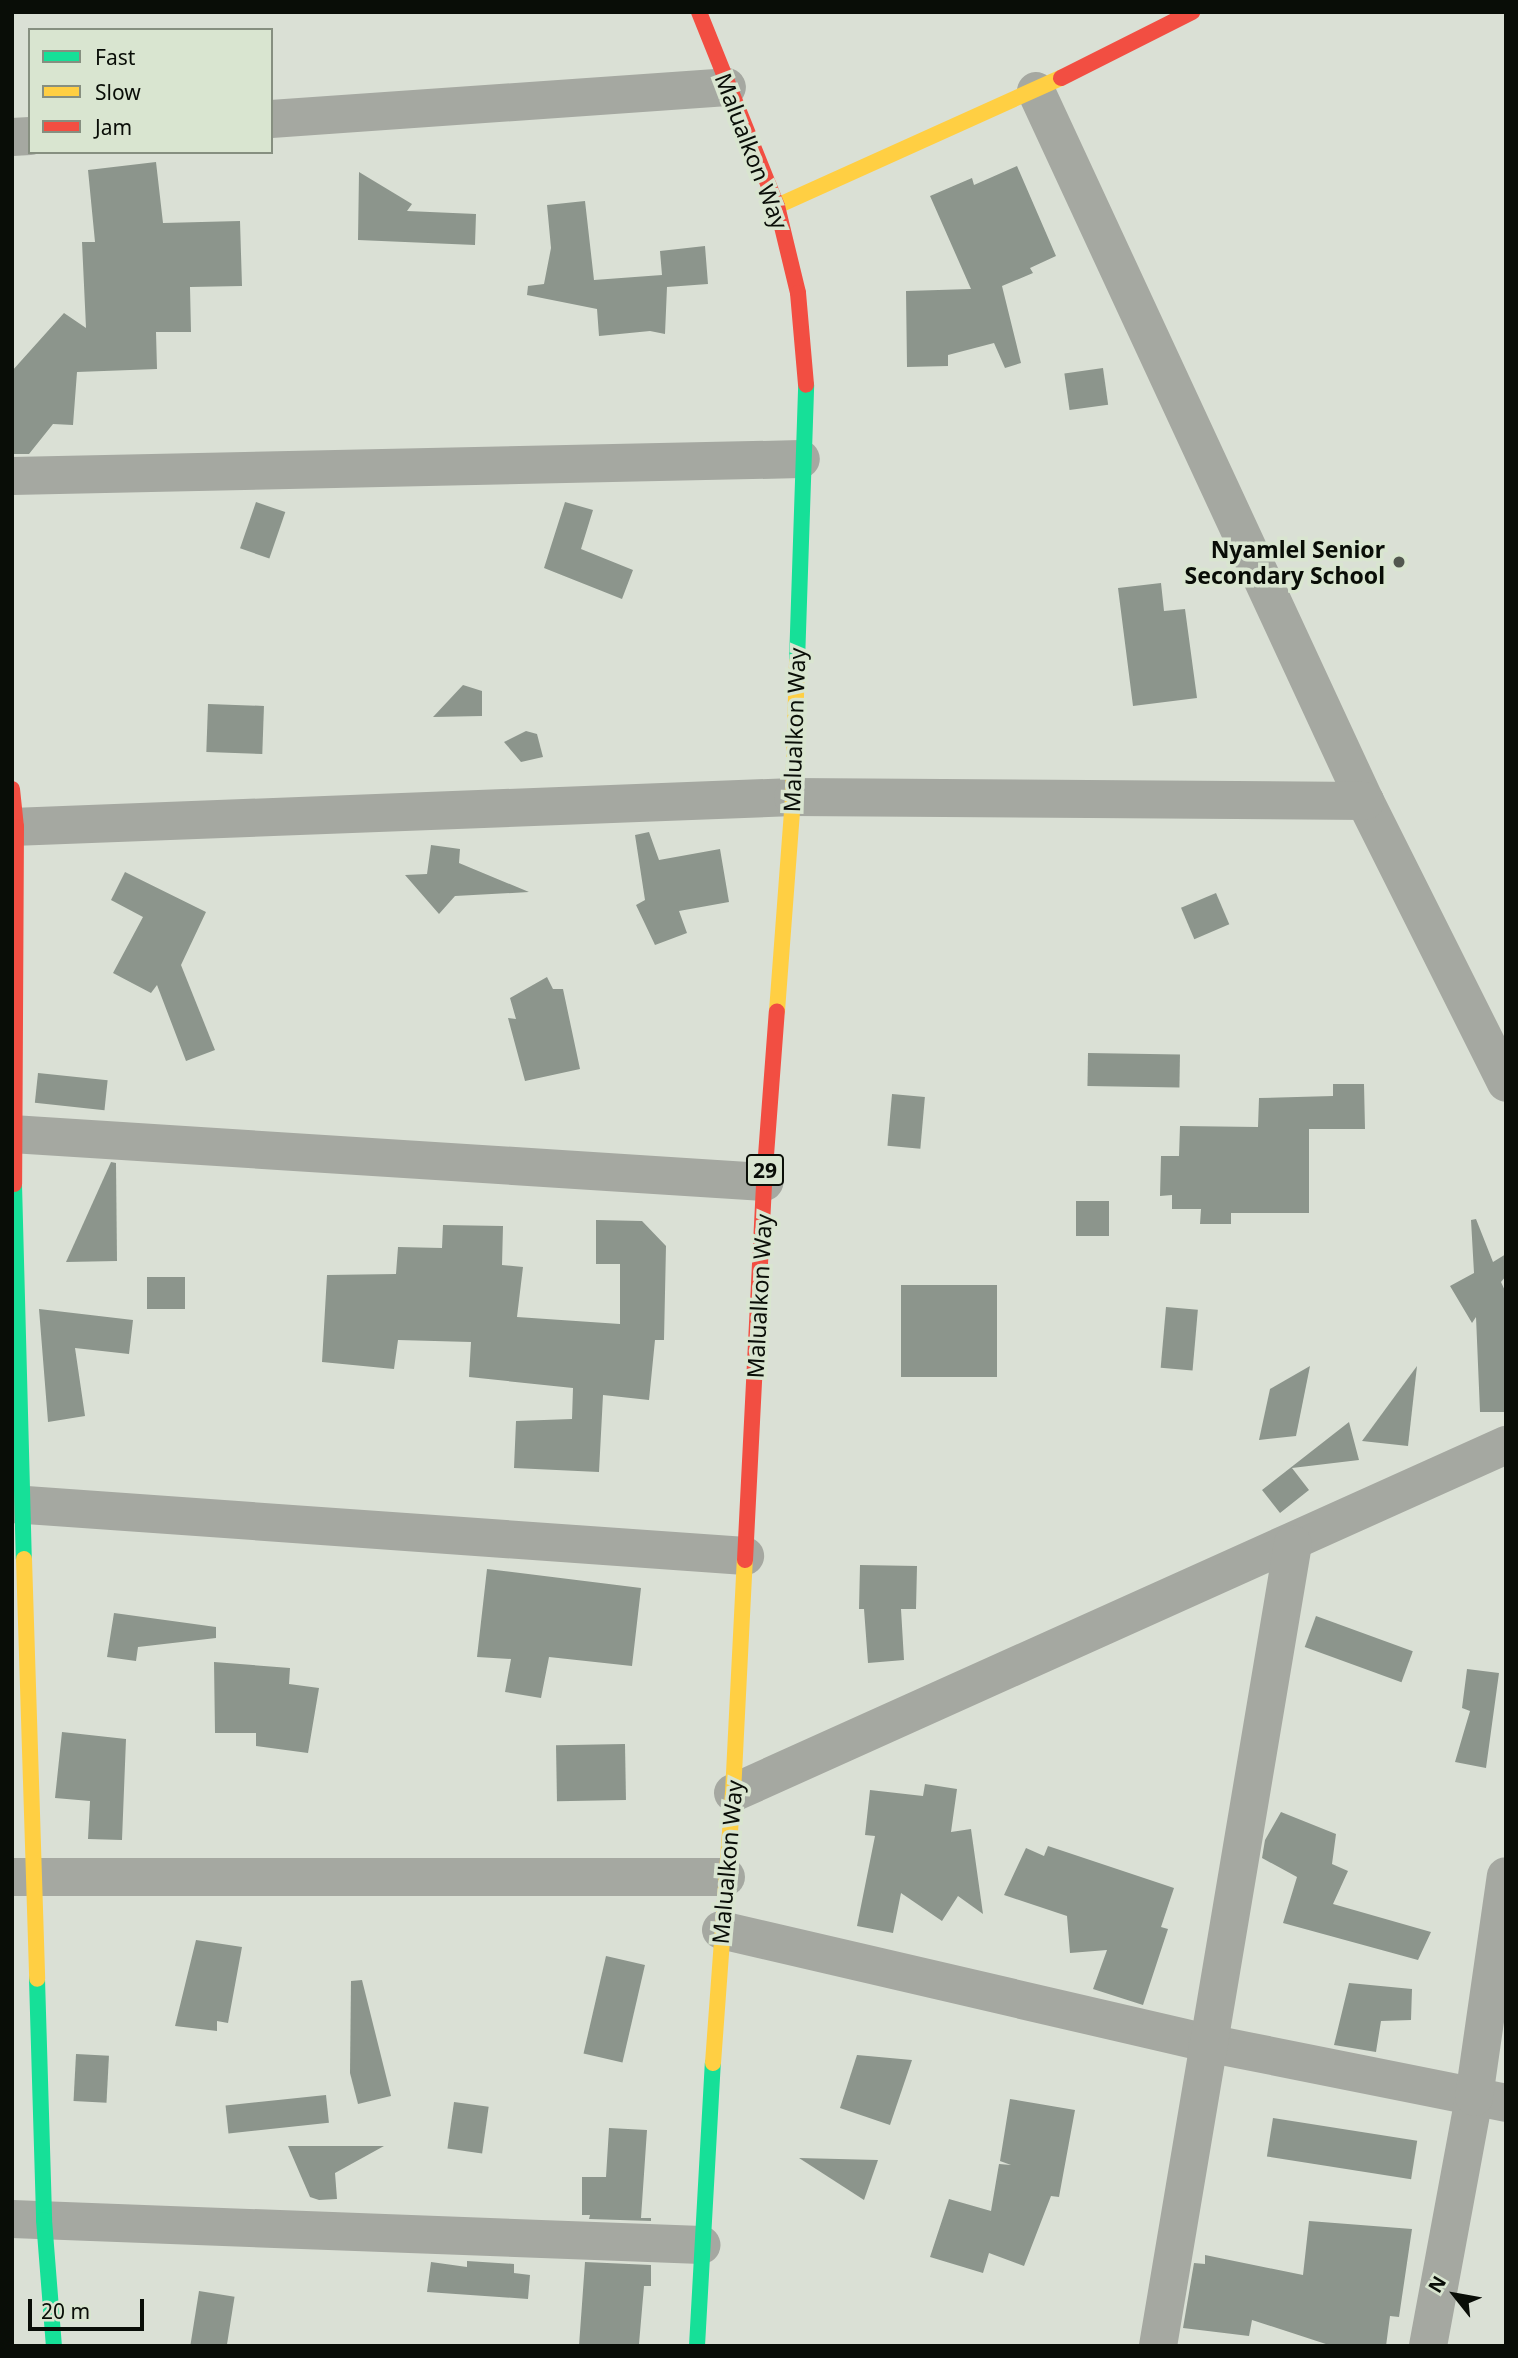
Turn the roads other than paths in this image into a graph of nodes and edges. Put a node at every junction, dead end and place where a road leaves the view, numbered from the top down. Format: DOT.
graph roads {
  1 [pos="699,12"];
  2 [pos="1192,12"];
  3 [pos="727,87"];
  4 [pos="1036,91"];
  5 [pos="273,119"];
  6 [pos="777,206"];
  7 [pos="801,459"];
  8 [pos="12,476"];
  9 [pos="12,789"];
  10 [pos="793,797"];
  11 [pos="1365,801"];
  12 [pos="14,827"];
  13 [pos="1506,1083"];
  14 [pos="13,1134"];
  15 [pos="764,1182"];
  16 [pos="1506,1445"];
  17 [pos="17,1504"];
  18 [pos="1293,1544"];
  19 [pos="746,1556"];
  20 [pos="733,1793"];
  21 [pos="1506,1876"];
  22 [pos="23,1877"];
  23 [pos="726,1877"];
  24 [pos="721,1930"];
  25 [pos="1207,2043"];
  26 [pos="1490,2100"];
  27 [pos="28,2219"];
  28 [pos="702,2245"];
  29 [pos="54,2346"];
  30 [pos="697,2346"];
  31 [pos="1158,2346"];
  32 [pos="1428,2346"];
  1 -- 3 [label="main road, Malualkon Way / 29"];
  2 -- 4 [label="main road"];
  3 -- 5 [label="street"];
  3 -- 6 [label="main road, Malualkon Way / 29"];
  4 -- 6 [label="main road"];
  4 -- 11 [label="street"];
  6 -- 7 [label="main road, Malualkon Way / 29"];
  7 -- 8 [label="street"];
  7 -- 10 [label="main road, Malualkon Way / 29"];
  9 -- 12 [label="main road"];
  10 -- 11 [label="street"];
  10 -- 12 [label="street"];
  10 -- 15 [label="main road, Malualkon Way / 29"];
  11 -- 13 [label="street"];
  12 -- 14 [label="main road"];
  14 -- 15 [label="street"];
  14 -- 17 [label="main road"];
  15 -- 19 [label="main road, Malualkon Way / 29"];
  16 -- 18 [label="street"];
  17 -- 19 [label="street"];
  17 -- 22 [label="main road"];
  18 -- 20 [label="street"];
  18 -- 25 [label="street"];
  19 -- 20 [label="main road, Malualkon Way / 29"];
  20 -- 23 [label="main road, Malualkon Way / 29"];
  21 -- 26 [label="street"];
  22 -- 23 [label="street"];
  22 -- 27 [label="main road"];
  23 -- 24 [label="main road, Malualkon Way / 29"];
  24 -- 25 [label="street"];
  24 -- 28 [label="main road, Malualkon Way / 29"];
  25 -- 26 [label="street"];
  25 -- 31 [label="street"];
  26 -- 32 [label="street"];
  27 -- 28 [label="street"];
  27 -- 29 [label="main road"];
  28 -- 30 [label="main road, Malualkon Way / 29"];
}
